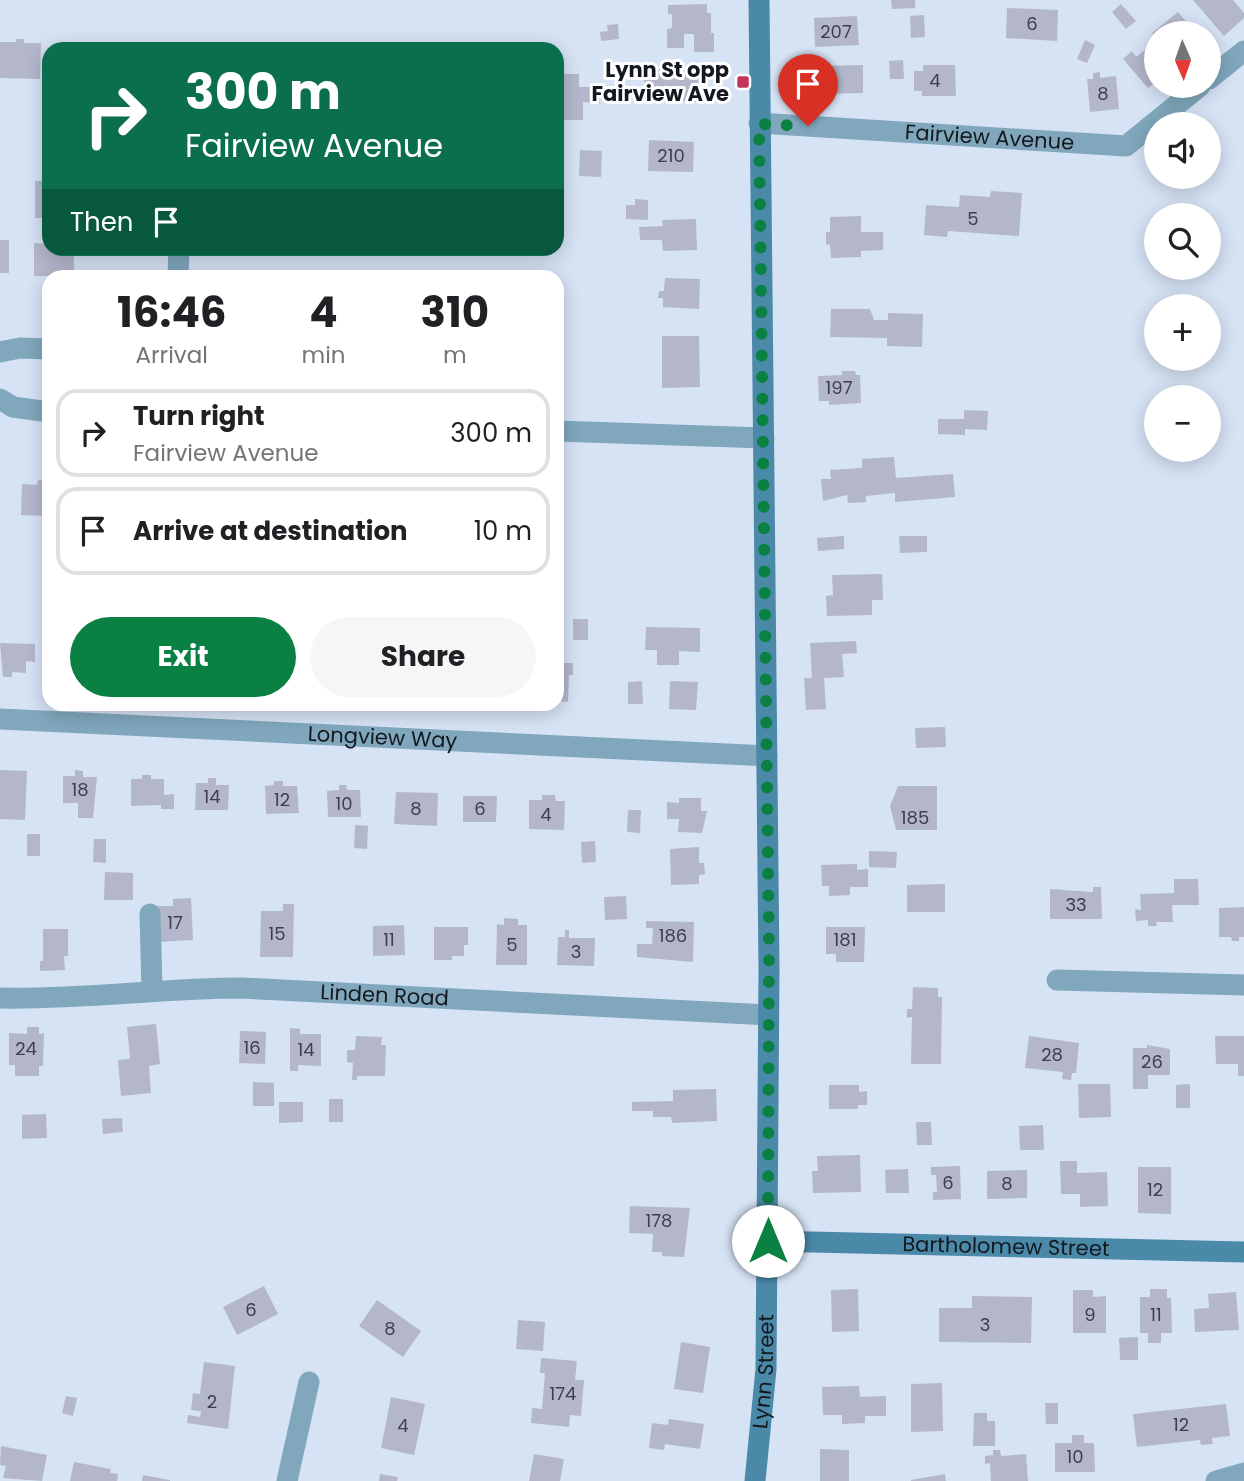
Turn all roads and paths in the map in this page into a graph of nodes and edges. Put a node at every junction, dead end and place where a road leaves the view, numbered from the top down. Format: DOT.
graph roads {
  1 [pos="759,0"];
  2 [pos="1244,51"];
  3 [pos="1222,69"];
  4 [pos="1185,98"];
  5 [pos="759,124"];
  6 [pos="42,349"];
  7 [pos="0,352"];
  8 [pos="0,399"];
  9 [pos="42,411"];
  10 [pos="564,431"];
  11 [pos="764,438"];
  12 [pos="0,719"];
  13 [pos="767,757"];
  14 [pos="150,915"];
  15 [pos="1058,980"];
  16 [pos="1244,985"];
  17 [pos="152,990"];
  18 [pos="0,998"];
  19 [pos="768,1016"];
  20 [pos="768,1241"];
  21 [pos="1244,1252"];
  22 [pos="309,1382"];
  23 [pos="1244,1473"];
  24 [pos="287,1481"];
  25 [pos="755,1481"];
  26 [pos="1216,1481"];
  1 -- 5 [label="main road, Lynn Street"];
  2 -- 3 [label="street"];
  4 -- 5 [label="street, Fairview Avenue"];
  5 -- 11 [label="main road, Lynn Street"];
  6 -- 7 [label="street"];
  8 -- 9 [label="street"];
  10 -- 11 [label="street"];
  11 -- 13 [label="main road, Lynn Street"];
  12 -- 13 [label="street, Longview Way"];
  13 -- 19 [label="main road, Lynn Street"];
  14 -- 17 [label="street"];
  15 -- 16 [label="street"];
  17 -- 18 [label="street, Linden Road"];
  17 -- 19 [label="street, Linden Road"];
  19 -- 20 [label="main road, Lynn Street"];
  20 -- 21 [label="main road, Bartholomew Street"];
  20 -- 25 [label="main road, Lynn Street"];
  22 -- 24 [label="street"];
  23 -- 26 [label="street"];
}
